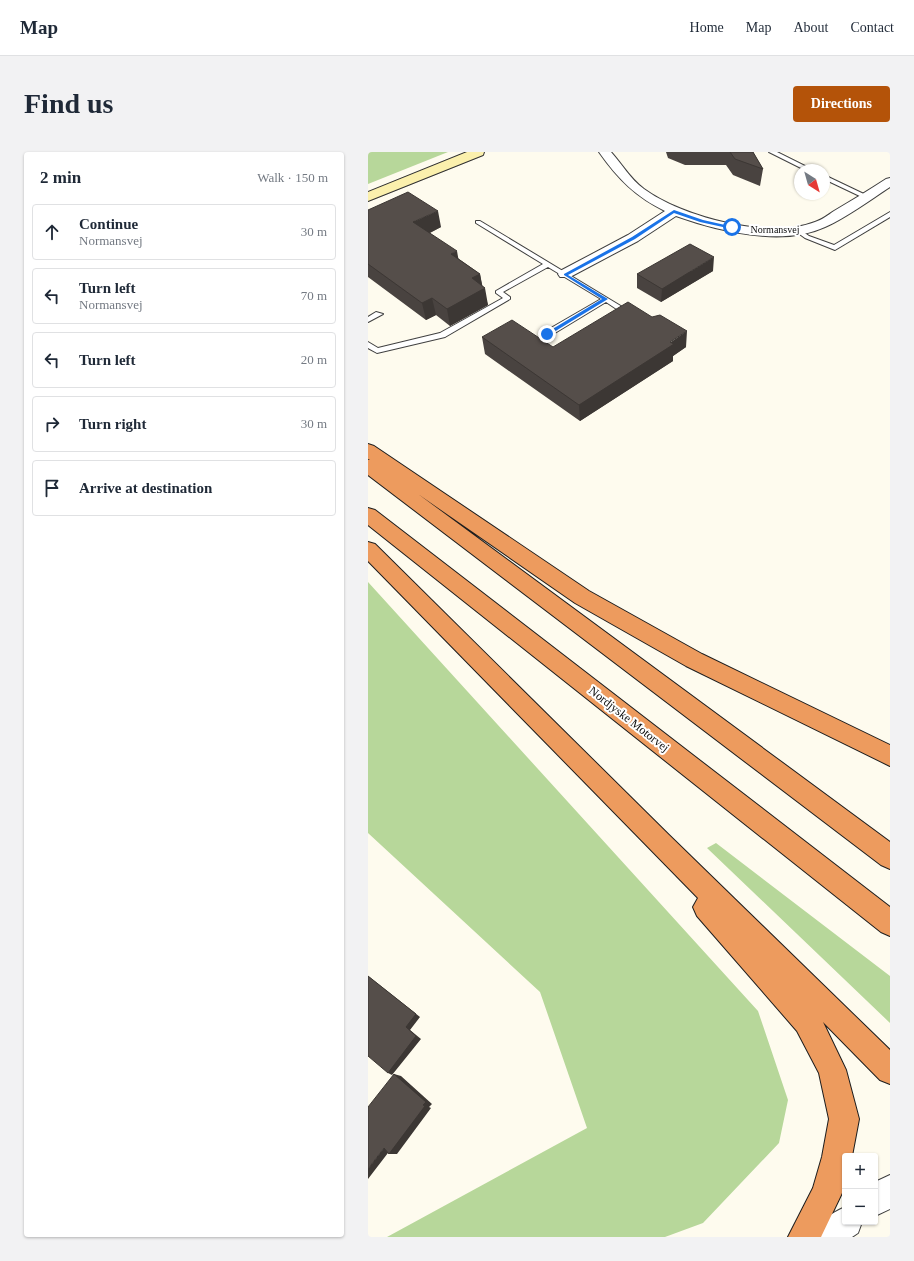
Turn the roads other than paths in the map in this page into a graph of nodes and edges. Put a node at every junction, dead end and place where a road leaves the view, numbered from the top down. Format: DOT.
graph roads {
  1 [pos="478,152"];
  2 [pos="605,152"];
  3 [pos="772,152"];
  4 [pos="797,164"];
  5 [pos="830,180"];
  6 [pos="890,182"];
  7 [pos="368,197"];
  8 [pos="866,197"];
  9 [pos="674,211"];
  10 [pos="890,214"];
  11 [pos="478,222"];
  12 [pos="797,230"];
  13 [pos="549,264"];
  14 [pos="565,274"];
  15 [pos="606,299"];
  16 [pos="379,314"];
  17 [pos="636,318"];
  18 [pos="368,320"];
  19 [pos="547,334"];
  20 [pos="368,344"];
  21 [pos="368,450"];
  22 [pos="368,466"];
  23 [pos="368,515"];
  24 [pos="368,549"];
  25 [pos="890,756"];
  26 [pos="660,843"];
  27 [pos="890,856"];
  28 [pos="890,923"];
  29 [pos="890,1070"];
  30 [pos="890,1190"];
  31 [pos="878,1199"];
  32 [pos="843,1225"];
  33 [pos="804,1237"];
  34 [pos="827,1237"];
  1 -- 7 [label="main road"];
  2 -- 9 [label="street, Normansvej"];
  3 -- 4 [label="lane"];
  5 -- 8 [label="lane"];
  6 -- 8 [label="street, Normansvej"];
  8 -- 12 [label="street, Normansvej"];
  9 -- 12 [label="street, Normansvej"];
  9 -- 14 [label="street"];
  10 -- 12 [label="lane"];
  11 -- 13 [label="lane"];
  13 -- 14 [label="lane"];
  13 -- 20 [label="lane"];
  14 -- 15 [label="lane"];
  15 -- 17 [label="lane"];
  15 -- 19 [label="lane"];
  16 -- 18 [label="lane"];
  21 -- 25 [label="highway"];
  22 -- 27 [label="highway"];
  23 -- 28 [label="highway, Nordjyske Motorvej"];
  24 -- 26 [label="highway"];
  26 -- 29 [label="highway"];
  26 -- 33 [label="highway"];
  30 -- 31 [label="street"];
  32 -- 34 [label="street"];
}
